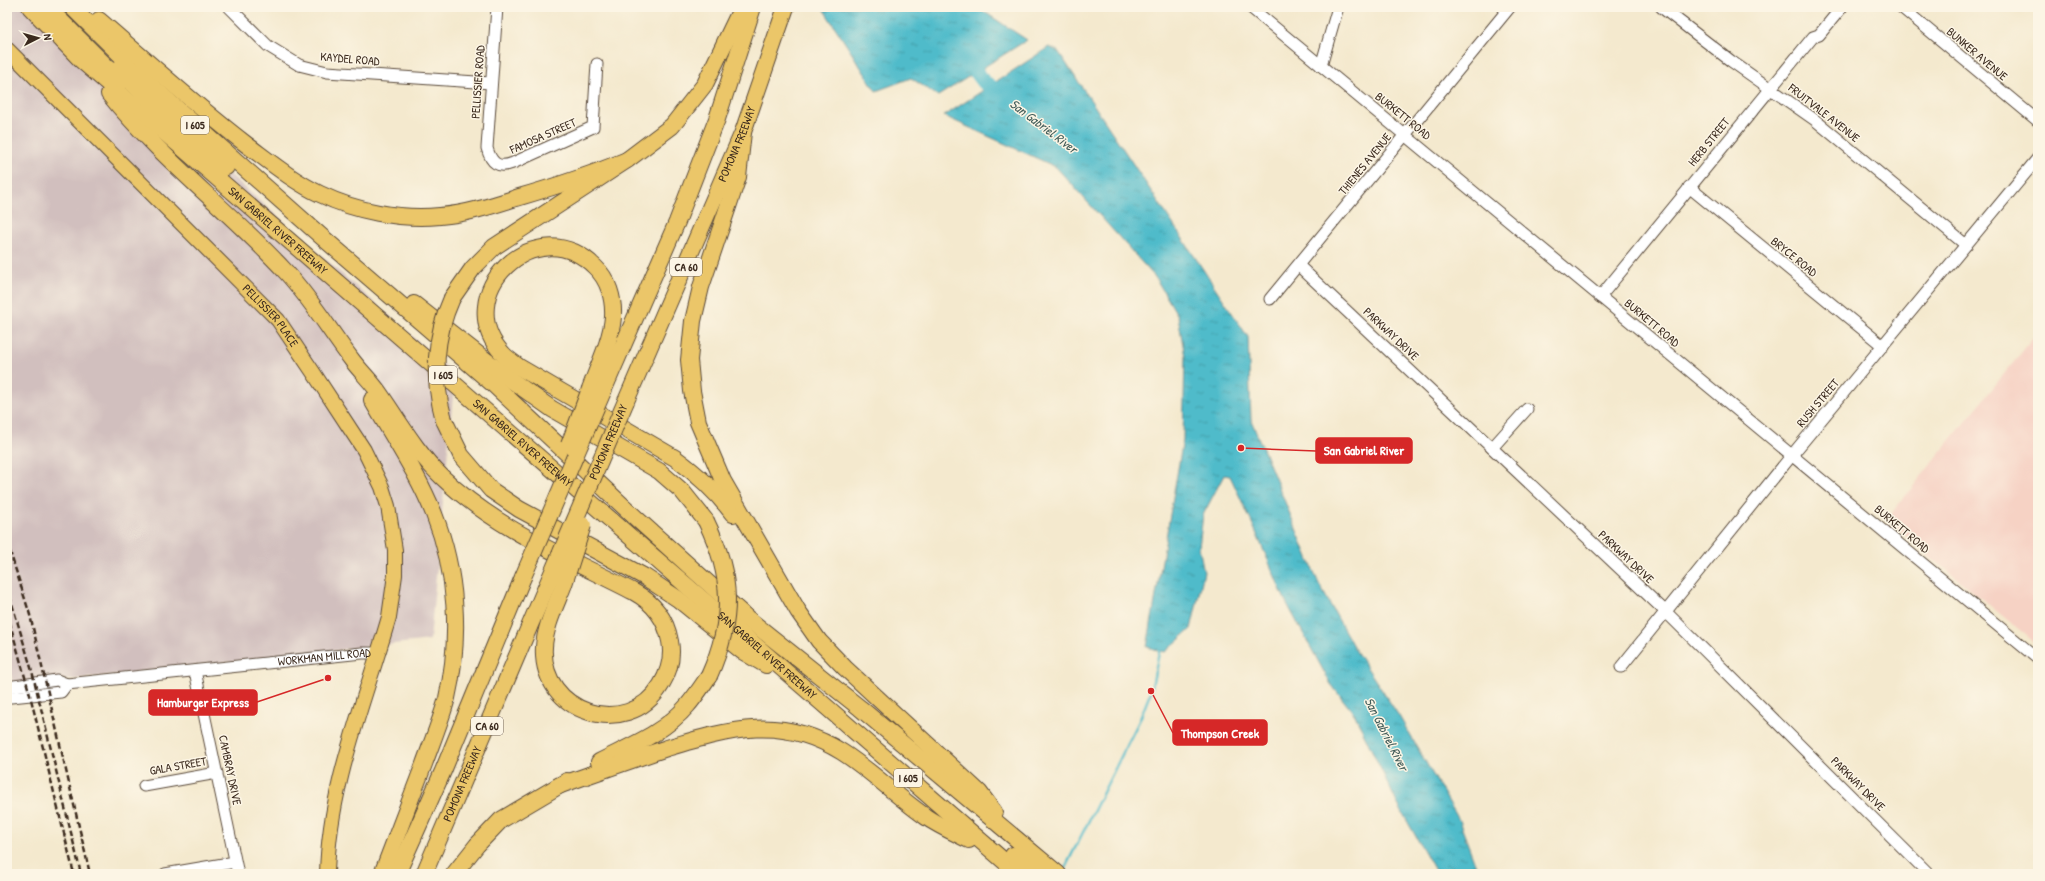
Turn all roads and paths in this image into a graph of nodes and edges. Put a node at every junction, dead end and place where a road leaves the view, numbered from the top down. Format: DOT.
graph roads {
  1 [pos="30,7"];
  2 [pos="47,7"];
  3 [pos="55,7"];
  4 [pos="72,7"];
  5 [pos="80,7"];
  6 [pos="229,7"];
  7 [pos="497,7"];
  8 [pos="742,7"];
  9 [pos="753,7"];
  10 [pos="1250,7"];
  11 [pos="1338,7"];
  12 [pos="1510,7"];
  13 [pos="1661,7"];
  14 [pos="1842,7"];
  15 [pos="1901,7"];
  16 [pos="786,8"];
  17 [pos="7,49"];
  18 [pos="81,60"];
  19 [pos="597,64"];
  20 [pos="1321,66"];
  21 [pos="491,83"];
  22 [pos="1770,88"];
  23 [pos="2038,121"];
  24 [pos="745,127"];
  25 [pos="1406,134"];
  26 [pos="490,158"];
  27 [pos="2038,158"];
  28 [pos="627,160"];
  29 [pos="1689,188"];
  30 [pos="322,237"];
  31 [pos="1966,245"];
  32 [pos="1299,266"];
  33 [pos="1600,297"];
  34 [pos="1270,299"];
  35 [pos="1882,346"];
  36 [pos="352,361"];
  37 [pos="597,389"];
  38 [pos="516,407"];
  39 [pos="1527,409"];
  40 [pos="1492,448"];
  41 [pos="1792,455"];
  42 [pos="772,568"];
  43 [pos="557,581"];
  44 [pos="1666,612"];
  45 [pos="378,653"];
  46 [pos="2038,659"];
  47 [pos="1621,667"];
  48 [pos="195,671"];
  49 [pos="67,684"];
  50 [pos="7,687"];
  51 [pos="805,689"];
  52 [pos="7,695"];
  53 [pos="860,708"];
  54 [pos="217,773"];
  55 [pos="144,786"];
  56 [pos="558,786"];
  57 [pos="1008,832"];
  58 [pos="996,855"];
  59 [pos="1018,859"];
  60 [pos="235,862"];
  61 [pos="165,874"];
  62 [pos="238,874"];
  63 [pos="327,874"];
  64 [pos="382,874"];
  65 [pos="397,874"];
  66 [pos="424,874"];
  67 [pos="454,874"];
  68 [pos="1034,874"];
  69 [pos="1042,874"];
  70 [pos="1058,874"];
  71 [pos="1929,874"];
  1 -- 18 [label="highway, SAN GABRIEL RIVER FREEWAY / I 605"];
  2 -- 59 [label="highway"];
  3 -- 38 [label="highway"];
  4 -- 30 [label="highway, SAN GABRIEL RIVER FREEWAY / I 605"];
  5 -- 28 [label="highway"];
  6 -- 21 [label="street, KAYDEL ROAD"];
  7 -- 21 [label="street, PELLISSIER ROAD"];
  8 -- 28 [label="highway"];
  9 -- 37 [label="highway, POMONA FREEWAY / CA 60"];
  10 -- 20 [label="street, BURKETT ROAD"];
  11 -- 20 [label="street"];
  12 -- 25 [label="street, THIENES AVENUE"];
  13 -- 22 [label="street, FRUITVALE AVENUE"];
  14 -- 22 [label="street, HERB STREET"];
  15 -- 23 [label="street, BUNKER AVENUE"];
  16 -- 24 [label="highway, POMONA FREEWAY / CA 60"];
  17 -- 45 [label="main road, PELLISSIER PLACE"];
  18 -- 36 [label="highway"];
  18 -- 51 [label="highway, SAN GABRIEL RIVER FREEWAY / I 605"];
  19 -- 26 [label="street, FAMOSA STREET"];
  20 -- 25 [label="street, BURKETT ROAD"];
  21 -- 26 [label="street, PELLISSIER ROAD"];
  22 -- 29 [label="street, HERB STREET"];
  22 -- 31 [label="street, FRUITVALE AVENUE"];
  24 -- 42 [label="highway"];
  24 -- 43 [label="highway, POMONA FREEWAY / CA 60, bridge"];
  25 -- 32 [label="street, THIENES AVENUE"];
  25 -- 33 [label="street, BURKETT ROAD"];
  27 -- 31 [label="street, RUSH STREET"];
  28 -- 51 [label="highway, bridge"];
  29 -- 33 [label="street, HERB STREET"];
  29 -- 35 [label="street, BRYCE ROAD"];
  30 -- 38 [label="highway, SAN GABRIEL RIVER FREEWAY / I 605"];
  30 -- 56 [label="highway, bridge"];
  31 -- 35 [label="street, RUSH STREET"];
  32 -- 34 [label="street, THIENES AVENUE"];
  32 -- 40 [label="street, PARKWAY DRIVE"];
  33 -- 41 [label="street, BURKETT ROAD"];
  35 -- 41 [label="street, RUSH STREET"];
  36 -- 43 [label="highway"];
  36 -- 64 [label="highway"];
  37 -- 42 [label="highway"];
  37 -- 65 [label="highway, POMONA FREEWAY / CA 60, bridge"];
  38 -- 53 [label="highway, SAN GABRIEL RIVER FREEWAY / I 605"];
  39 -- 40 [label="street"];
  40 -- 44 [label="street, PARKWAY DRIVE"];
  41 -- 44 [label="street, RUSH STREET"];
  41 -- 46 [label="street, BURKETT ROAD"];
  42 -- 57 [label="highway"];
  43 -- 66 [label="highway, POMONA FREEWAY / CA 60"];
  44 -- 47 [label="street, RUSH STREET"];
  44 -- 71 [label="street, PARKWAY DRIVE"];
  45 -- 48 [label="street, WORKMAN MILL ROAD"];
  45 -- 63 [label="main road, WORKMAN MILL ROAD"];
  48 -- 49 [label="street, WORKMAN MILL ROAD"];
  48 -- 54 [label="street, CAMBRAY DRIVE"];
  49 -- 50 [label="street, WORKMAN MILL ROAD"];
  49 -- 52 [label="street, WORKMAN MILL ROAD"];
  51 -- 58 [label="highway, SAN GABRIEL RIVER FREEWAY / I 605"];
  53 -- 57 [label="highway, SAN GABRIEL RIVER FREEWAY / I 605"];
  53 -- 59 [label="highway"];
  54 -- 55 [label="street, GALA STREET"];
  54 -- 60 [label="street, CAMBRAY DRIVE"];
  56 -- 58 [label="highway"];
  56 -- 67 [label="highway"];
  57 -- 59 [label="highway, SAN GABRIEL RIVER FREEWAY / I 605"];
  58 -- 59 [label="highway, SAN GABRIEL RIVER FREEWAY / I 605"];
  59 -- 68 [label="highway"];
  59 -- 69 [label="highway"];
  59 -- 70 [label="highway, SAN GABRIEL RIVER FREEWAY / I 605"];
  60 -- 61 [label="street"];
  60 -- 62 [label="street, CAMBRAY DRIVE"];
}
